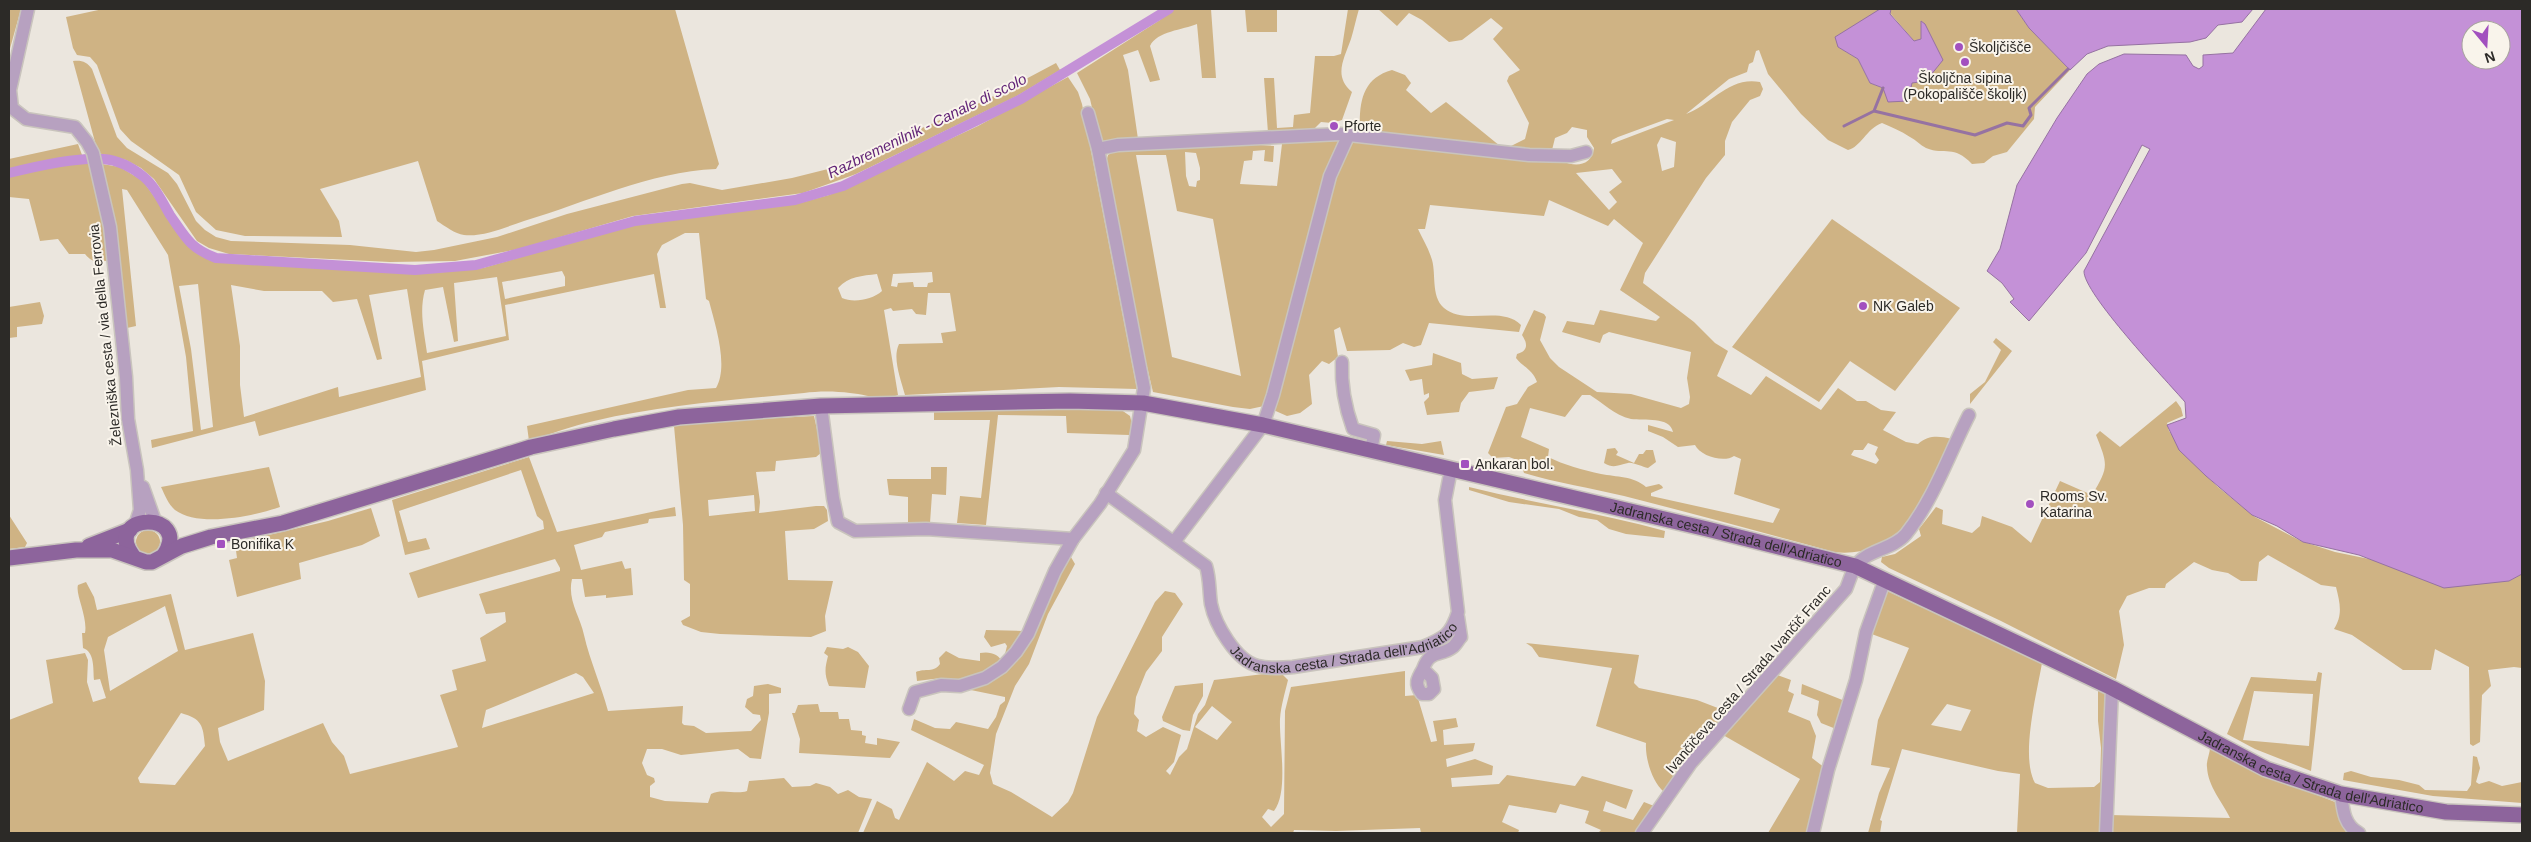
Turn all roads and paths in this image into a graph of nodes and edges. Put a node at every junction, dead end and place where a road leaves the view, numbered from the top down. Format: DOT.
graph roads {
  1 [pos="28,9"];
  2 [pos="1088,113"];
  3 [pos="1348,134"];
  4 [pos="1098,150"];
  5 [pos="1586,152"];
  6 [pos="1342,362"];
  7 [pos="1143,402"];
  8 [pos="821,406"];
  9 [pos="1969,415"];
  10 [pos="1263,425"];
  11 [pos="1371,450"];
  12 [pos="1451,469"];
  13 [pos="137,470"];
  14 [pos="1106,493"];
  15 [pos="160,526"];
  16 [pos="133,528"];
  17 [pos="211,537"];
  18 [pos="1074,539"];
  19 [pos="1174,542"];
  20 [pos="76,550"];
  21 [pos="164,555"];
  22 [pos="133,556"];
  23 [pos="9,558"];
  24 [pos="1855,566"];
  25 [pos="1885,579"];
  26 [pos="1458,612"];
  27 [pos="1423,669"];
  28 [pos="2112,688"];
  29 [pos="909,709"];
  30 [pos="2341,794"];
  31 [pos="2522,815"];
  32 [pos="1642,833"];
  33 [pos="1813,833"];
  34 [pos="2106,833"];
  35 [pos="2360,833"];
  1 -- 13 [label="street, Železniška cesta / via della Ferrovia"];
  2 -- 4 [label="street"];
  3 -- 4 [label="street"];
  3 -- 5 [label="street"];
  3 -- 10 [label="street"];
  4 -- 7 [label="street"];
  6 -- 11 [label="street"];
  7 -- 8 [label="main road, Jadranska cesta / Strada dell'Adriatico"];
  7 -- 10 [label="main road, Jadranska cesta / Strada dell'Adriatico"];
  7 -- 14 [label="street"];
  8 -- 17 [label="main road, Jadranska cesta / Strada dell'Adriatico"];
  8 -- 18 [label="street"];
  9 -- 24 [label="street, Jadranska cesta / Strada dell'Adriatico"];
  10 -- 11 [label="main road, Jadranska cesta / Strada dell'Adriatico"];
  10 -- 19 [label="street"];
  11 -- 12 [label="main road, Jadranska cesta / Strada dell'Adriatico"];
  12 -- 24 [label="main road, Jadranska cesta / Strada dell'Adriatico"];
  12 -- 26 [label="street, Jadranska cesta / Strada dell'Adriatico"];
  13 -- 15 [label="street, Železniška cesta / via della Ferrovia"];
  13 -- 16 [label="street, Železniška cesta / via della Ferrovia"];
  14 -- 18 [label="street"];
  14 -- 19 [label="street, Jadranska cesta / Strada dell'Adriatico"];
  15 -- 16 [label="main road"];
  15 -- 17 [label="main road"];
  15 -- 21 [label="main road"];
  16 -- 20 [label="main road"];
  16 -- 22 [label="main road"];
  17 -- 21 [label="main road"];
  18 -- 29 [label="street"];
  19 -- 26 [label="street, Jadranska cesta / Strada dell'Adriatico"];
  20 -- 22 [label="main road"];
  20 -- 23 [label="main road"];
  21 -- 22 [label="main road"];
  24 -- 25 [label="main road, Jadranska cesta / Strada dell'Adriatico"];
  24 -- 32 [label="street, Ivančičeva cesta / Strada Ivančič Franc"];
  25 -- 28 [label="main road, Jadranska cesta / Strada dell'Adriatico"];
  25 -- 33 [label="street"];
  26 -- 27 [label="street"];
  28 -- 30 [label="main road, Jadranska cesta / Strada dell'Adriatico"];
  28 -- 34 [label="street"];
  30 -- 31 [label="main road, Jadranska cesta / Strada dell'Adriatico"];
  30 -- 35 [label="street"];
}
